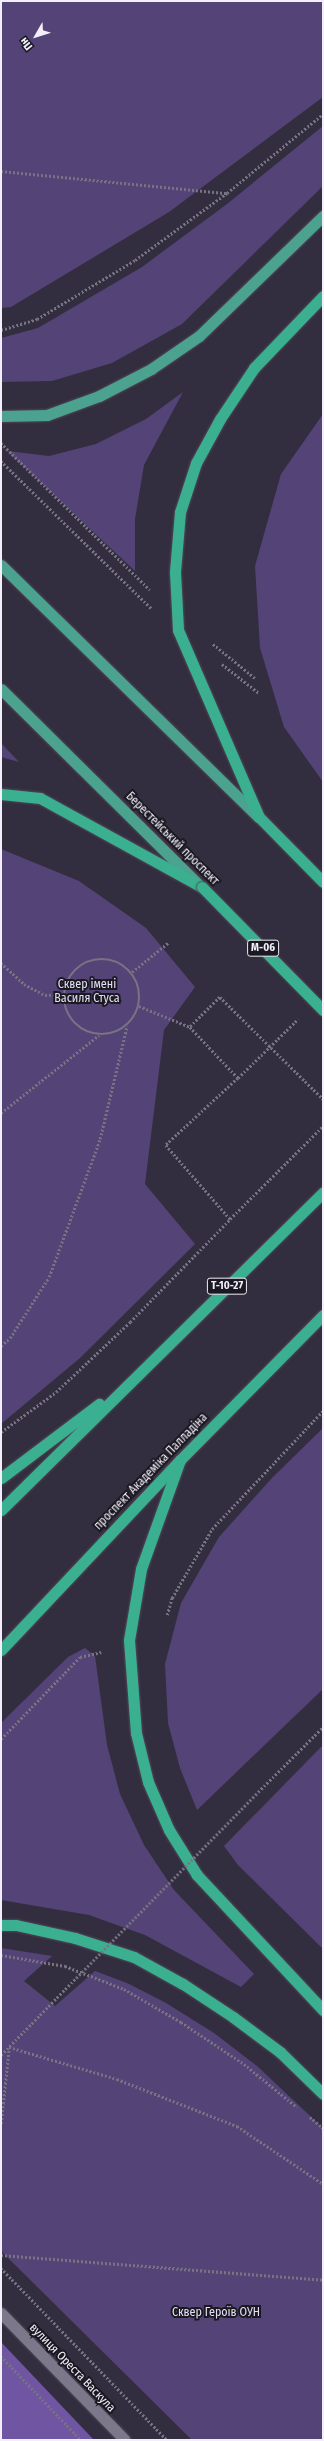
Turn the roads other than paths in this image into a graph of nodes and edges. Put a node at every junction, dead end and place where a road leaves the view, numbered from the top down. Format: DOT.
graph roads {
  1 [pos="323,216"];
  2 [pos="323,296"];
  3 [pos="1,416"];
  4 [pos="1,565"];
  5 [pos="1,689"];
  6 [pos="1,794"];
  7 [pos="259,817"];
  8 [pos="323,882"];
  9 [pos="202,887"];
  10 [pos="323,1010"];
  11 [pos="323,1192"];
  12 [pos="323,1315"];
  13 [pos="131,1380"];
  14 [pos="180,1460"];
  15 [pos="1,1478"];
  16 [pos="1,1510"];
  17 [pos="1,1650"];
  18 [pos="1,1925"];
  19 [pos="323,2010"];
  20 [pos="323,2094"];
  21 [pos="1,2313"];
  22 [pos="124,2440"];
  1 -- 3 [label="main road"];
  2 -- 7 [label="highway"];
  4 -- 7 [label="main road"];
  5 -- 9 [label="main road, Берестейський проспект"];
  6 -- 9 [label="highway"];
  7 -- 8 [label="highway"];
  9 -- 10 [label="highway, Берестейський проспект / М-06, bridge"];
  11 -- 13 [label="highway, Т-10-27"];
  12 -- 14 [label="highway, проспект Академіка Палладіна"];
  13 -- 15 [label="highway"];
  13 -- 16 [label="highway, Т-10-27"];
  14 -- 17 [label="highway, проспект Академіка Палладіна"];
  14 -- 19 [label="highway"];
  18 -- 20 [label="highway"];
  21 -- 22 [label="street, вулиця Ореста Васкула"];
}
